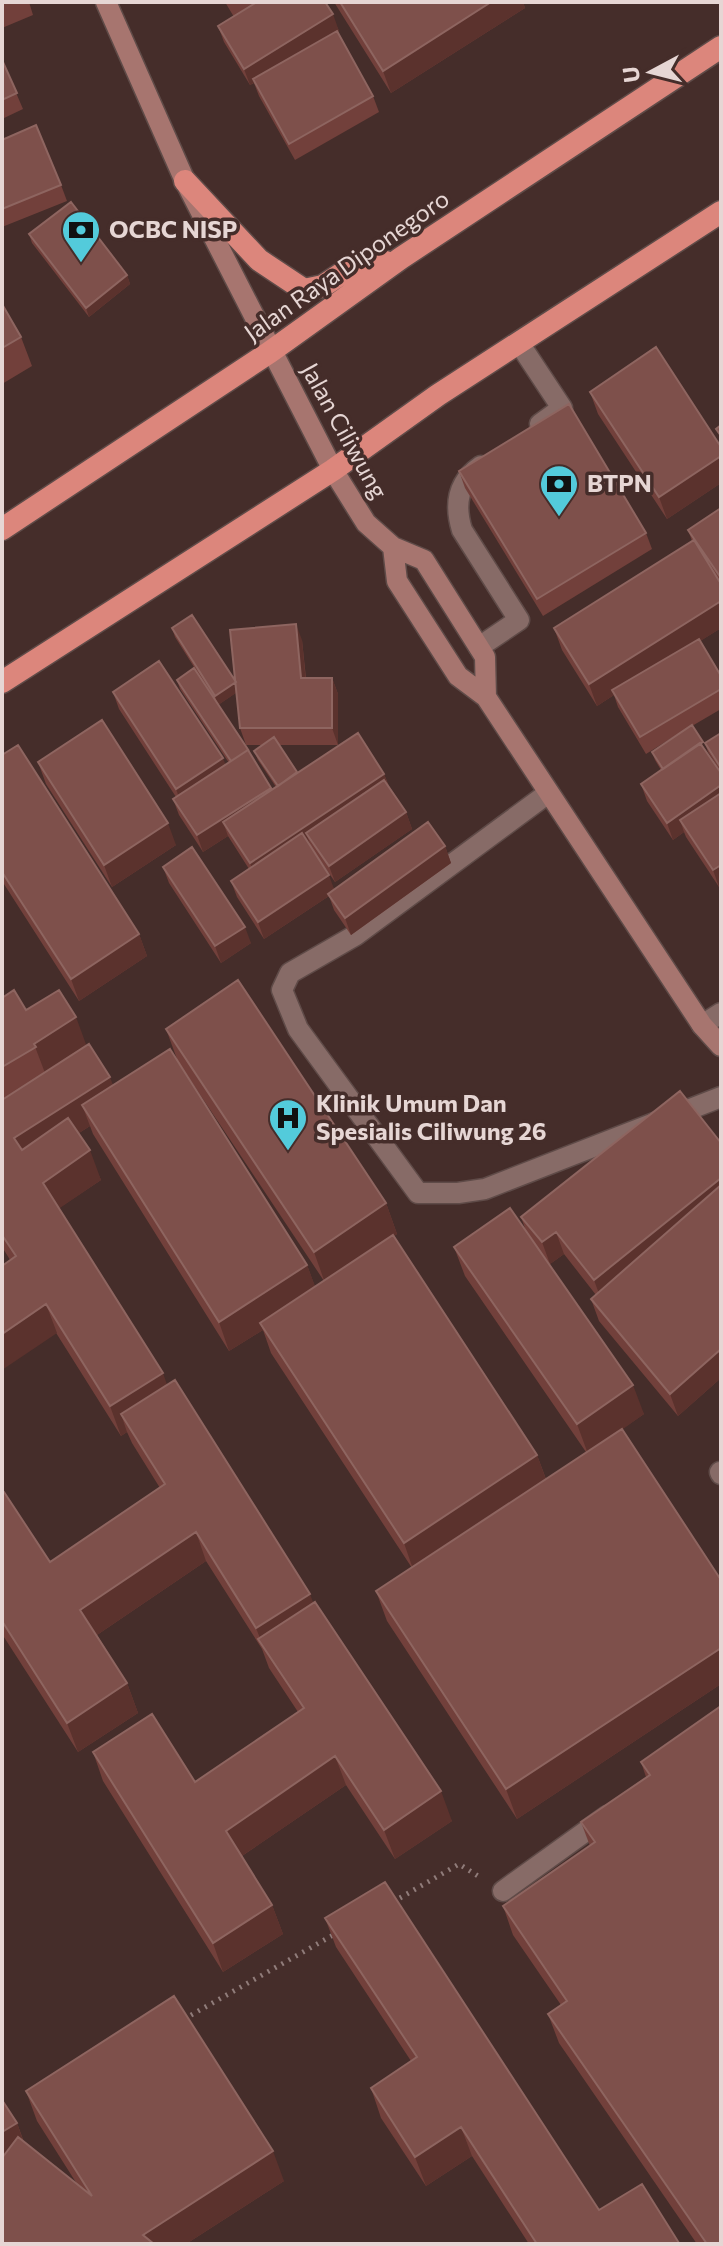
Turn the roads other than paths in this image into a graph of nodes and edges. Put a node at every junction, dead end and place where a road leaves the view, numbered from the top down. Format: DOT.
graph roads {
  1 [pos="106,2"];
  2 [pos="721,47"];
  3 [pos="185,181"];
  4 [pos="721,212"];
  5 [pos="401,258"];
  6 [pos="519,343"];
  7 [pos="270,352"];
  8 [pos="519,439"];
  9 [pos="497,454"];
  10 [pos="333,470"];
  11 [pos="2,529"];
  12 [pos="393,547"];
  13 [pos="479,647"];
  14 [pos="2,682"];
  15 [pos="486,697"];
  16 [pos="547,794"];
  17 [pos="721,1013"];
  18 [pos="702,1025"];
  19 [pos="721,1046"];
  20 [pos="721,1097"];
  21 [pos="627,1801"];
  22 [pos="503,1891"];
  1 -- 3 [label="main road, Jalan Ciliwung"];
  2 -- 5 [label="highway, Jalan Raya Diponegoro"];
  3 -- 5 [label="highway"];
  3 -- 7 [label="main road, Jalan Ciliwung"];
  4 -- 6 [label="highway"];
  5 -- 7 [label="highway, Jalan Raya Diponegoro"];
  6 -- 8 [label="street"];
  6 -- 10 [label="highway"];
  7 -- 10 [label="main road, Jalan Ciliwung"];
  7 -- 11 [label="highway, Jalan Raya Diponegoro"];
  9 -- 13 [label="street"];
  10 -- 12 [label="main road, Jalan Ciliwung"];
  10 -- 14 [label="highway"];
  12 -- 13 [label="main road, Jalan Ciliwung"];
  12 -- 15 [label="main road"];
  13 -- 15 [label="main road"];
  15 -- 16 [label="main road"];
  16 -- 18 [label="main road"];
  16 -- 20 [label="street"];
  17 -- 18 [label="street"];
  18 -- 19 [label="main road"];
  21 -- 22 [label="street"];
}
